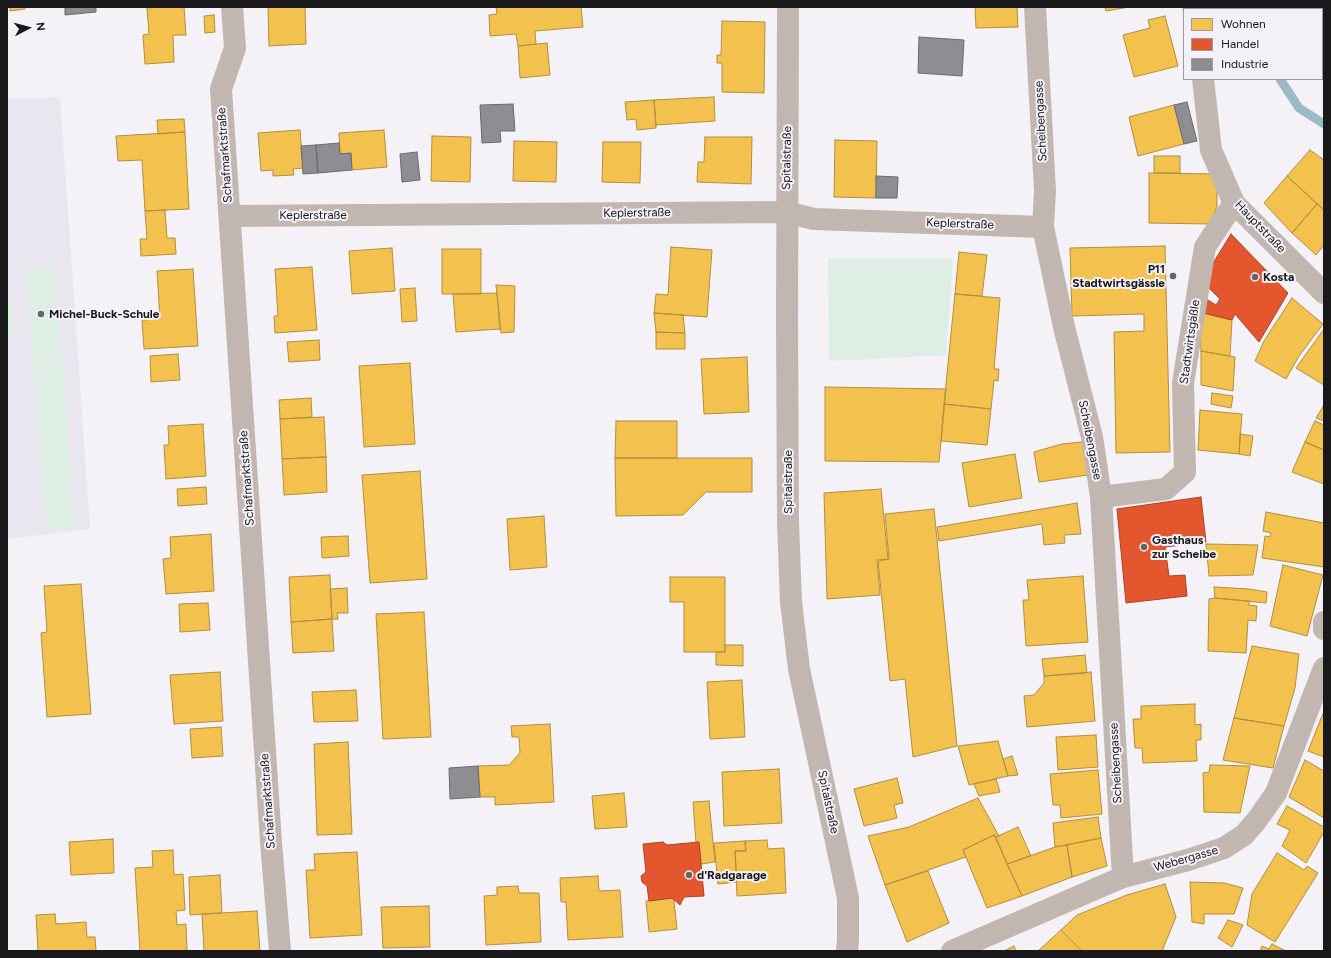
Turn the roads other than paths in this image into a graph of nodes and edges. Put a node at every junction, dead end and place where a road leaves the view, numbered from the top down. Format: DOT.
graph roads {
  1 [pos="232,7"];
  2 [pos="788,7"];
  3 [pos="1035,7"];
  4 [pos="1202,80"];
  5 [pos="1234,203"];
  6 [pos="786,212"];
  7 [pos="230,216"];
  8 [pos="1044,227"];
  9 [pos="1324,293"];
  10 [pos="1101,497"];
  11 [pos="1324,622"];
  12 [pos="1324,630"];
  13 [pos="1324,668"];
  14 [pos="1123,877"];
  15 [pos="280,951"];
  16 [pos="847,951"];
  17 [pos="952,951"];
  1 -- 7 [label="street, Schafmarktstraße"];
  2 -- 6 [label="street, Spitalstraße"];
  3 -- 8 [label="street, Scheibengasse"];
  4 -- 5 [label="street, Hauptstraße"];
  5 -- 9 [label="street, Hauptstraße"];
  5 -- 10 [label="street, Stadtwirtsgäßle"];
  6 -- 7 [label="street, Keplerstraße"];
  6 -- 8 [label="street, Keplerstraße"];
  6 -- 16 [label="street, Spitalstraße"];
  7 -- 15 [label="street, Schafmarktstraße"];
  8 -- 10 [label="street, Scheibengasse"];
  10 -- 14 [label="street, Scheibengasse"];
  11 -- 12 [label="street"];
  13 -- 14 [label="street, Webergasse"];
  14 -- 17 [label="street, Webergasse"];
}
